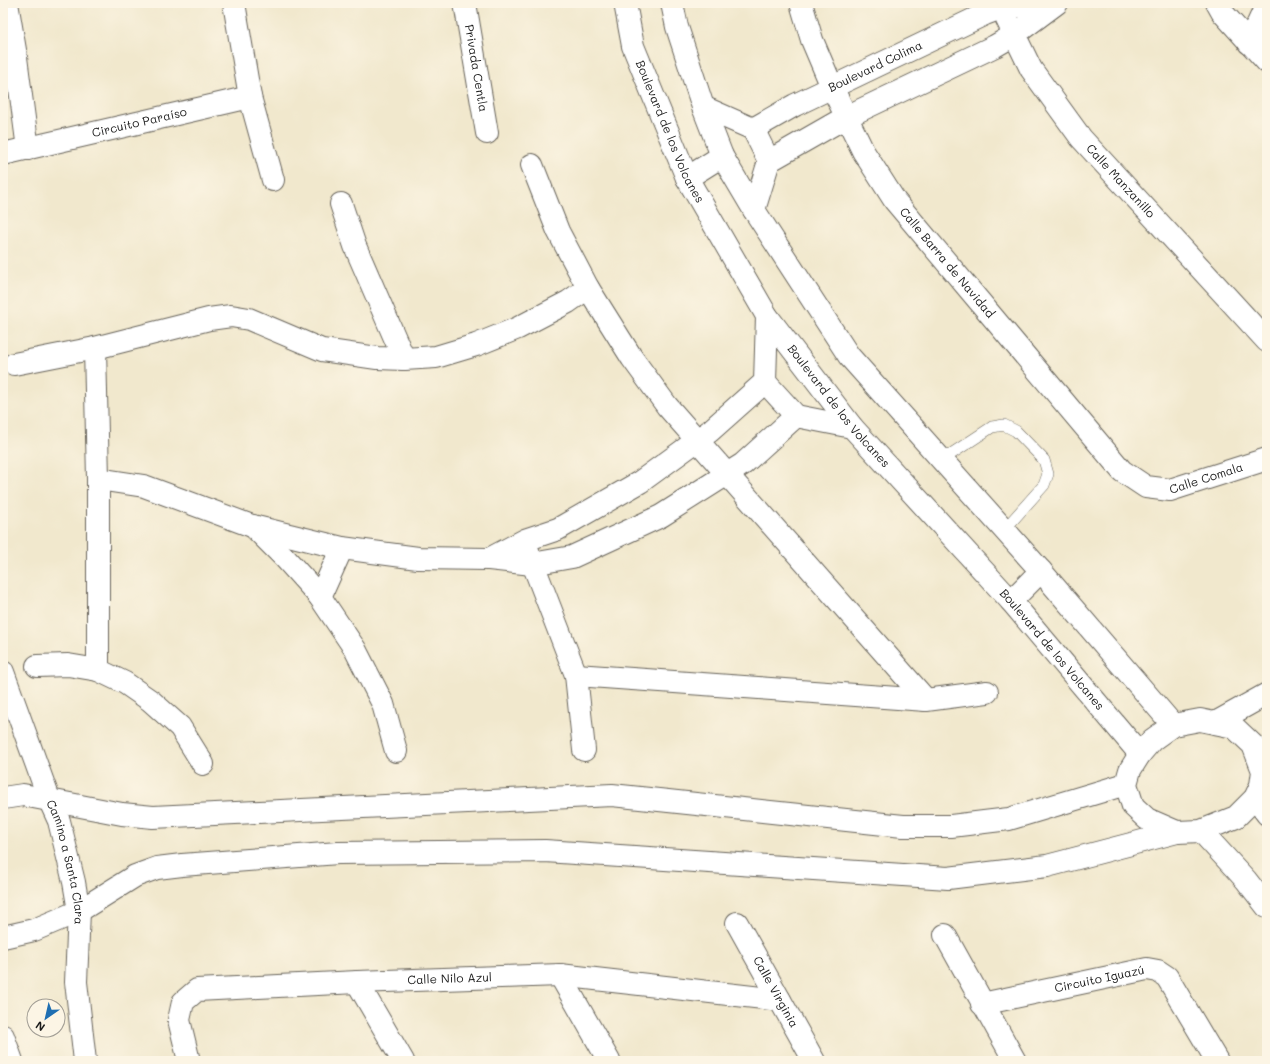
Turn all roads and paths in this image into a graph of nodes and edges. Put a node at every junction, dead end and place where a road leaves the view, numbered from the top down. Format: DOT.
graph roads {
  1 [pos="7,3"];
  2 [pos="234,3"];
  3 [pos="465,3"];
  4 [pos="625,3"];
  5 [pos="672,3"];
  6 [pos="801,3"];
  7 [pos="1056,3"];
  8 [pos="1217,3"];
  9 [pos="1267,4"];
  10 [pos="1000,5"];
  11 [pos="1014,35"];
  12 [pos="1249,43"];
  13 [pos="1267,62"];
  14 [pos="832,87"];
  15 [pos="250,97"];
  16 [pos="702,107"];
  17 [pos="846,117"];
  18 [pos="753,129"];
  19 [pos="487,133"];
  20 [pos="28,149"];
  21 [pos="3,154"];
  22 [pos="722,156"];
  23 [pos="769,161"];
  24 [pos="532,165"];
  25 [pos="687,178"];
  26 [pos="272,180"];
  27 [pos="341,204"];
  28 [pos="754,210"];
  29 [pos="588,288"];
  30 [pos="767,316"];
  31 [pos="1267,341"];
  32 [pos="95,348"];
  33 [pos="404,360"];
  34 [pos="14,364"];
  35 [pos="765,382"];
  36 [pos="796,416"];
  37 [pos="852,427"];
  38 [pos="696,440"];
  39 [pos="1267,459"];
  40 [pos="942,460"];
  41 [pos="727,475"];
  42 [pos="98,479"];
  43 [pos="1146,487"];
  44 [pos="252,526"];
  45 [pos="1004,530"];
  46 [pos="525,540"];
  47 [pos="342,548"];
  48 [pos="489,559"];
  49 [pos="532,564"];
  50 [pos="1041,570"];
  51 [pos="320,597"];
  52 [pos="1011,601"];
  53 [pos="37,666"];
  54 [pos="98,670"];
  55 [pos="3,672"];
  56 [pos="576,675"];
  57 [pos="986,692"];
  58 [pos="1267,694"];
  59 [pos="926,700"];
  60 [pos="1215,723"];
  61 [pos="1173,725"];
  62 [pos="584,750"];
  63 [pos="396,751"];
  64 [pos="1140,754"];
  65 [pos="203,764"];
  66 [pos="1126,784"];
  67 [pos="1262,795"];
  68 [pos="3,798"];
  69 [pos="49,799"];
  70 [pos="1178,832"];
  71 [pos="1201,832"];
  72 [pos="1267,907"];
  73 [pos="79,911"];
  74 [pos="737,923"];
  75 [pos="945,935"];
  76 [pos="3,937"];
  77 [pos="560,975"];
  78 [pos="358,982"];
  79 [pos="780,1000"];
  80 [pos="982,1004"];
  81 [pos="3,1036"];
  82 [pos="12,1061"];
  83 [pos="85,1061"];
  84 [pos="189,1061"];
  85 [pos="403,1061"];
  86 [pos="609,1061"];
  87 [pos="814,1061"];
  88 [pos="1015,1061"];
  89 [pos="1217,1061"];
  1 -- 20 [label="street"];
  2 -- 15 [label="street"];
  3 -- 19 [label="street, Privada Centla"];
  4 -- 25 [label="street, Boulevard de los Volcanes"];
  5 -- 16 [label="street"];
  6 -- 14 [label="street, Calle Barra de Navidad"];
  7 -- 10 [label="street, Boulevard Colima"];
  7 -- 11 [label="street, Boulevard Colima"];
  8 -- 12 [label="street"];
  9 -- 12 [label="street"];
  10 -- 11 [label="street, Calle Manzanillo"];
  10 -- 14 [label="street, Boulevard Colima"];
  11 -- 17 [label="street, Boulevard Colima"];
  11 -- 31 [label="street, Calle Manzanillo"];
  12 -- 13 [label="street"];
  14 -- 17 [label="street, Calle Barra de Navidad"];
  14 -- 18 [label="street, Boulevard Colima"];
  15 -- 20 [label="street, Circuito Paraíso"];
  15 -- 26 [label="street"];
  16 -- 18 [label="street"];
  16 -- 22 [label="street"];
  17 -- 23 [label="street, Boulevard Colima"];
  17 -- 43 [label="street, Calle Barra de Navidad"];
  18 -- 23 [label="street"];
  20 -- 21 [label="street, Circuito Paraíso"];
  22 -- 25 [label="street"];
  22 -- 28 [label="street"];
  23 -- 28 [label="street"];
  24 -- 29 [label="street"];
  25 -- 30 [label="street, Boulevard de los Volcanes"];
  27 -- 33 [label="street"];
  28 -- 40 [label="street"];
  29 -- 33 [label="street"];
  29 -- 38 [label="street"];
  30 -- 35 [label="street"];
  30 -- 37 [label="street, Boulevard de los Volcanes"];
  32 -- 33 [label="street"];
  32 -- 34 [label="street"];
  32 -- 42 [label="street"];
  35 -- 36 [label="street"];
  35 -- 38 [label="street"];
  36 -- 37 [label="street"];
  36 -- 41 [label="street"];
  37 -- 52 [label="street, Boulevard de los Volcanes"];
  38 -- 41 [label="street"];
  38 -- 46 [label="street"];
  39 -- 43 [label="street, Calle Comala"];
  40 -- 45 [label="street"];
  40 -- 45 [label="lane"];
  41 -- 49 [label="street"];
  41 -- 59 [label="street"];
  42 -- 44 [label="street"];
  42 -- 54 [label="street"];
  44 -- 47 [label="street"];
  44 -- 51 [label="street"];
  45 -- 50 [label="street"];
  46 -- 48 [label="street"];
  46 -- 49 [label="street"];
  47 -- 48 [label="street"];
  47 -- 51 [label="street"];
  48 -- 49 [label="street"];
  49 -- 56 [label="street"];
  50 -- 52 [label="street"];
  50 -- 61 [label="street"];
  51 -- 63 [label="street"];
  52 -- 64 [label="street, Boulevard de los Volcanes"];
  53 -- 54 [label="street"];
  54 -- 65 [label="street"];
  55 -- 69 [label="street, Camino a Santa Clara"];
  56 -- 59 [label="street"];
  56 -- 62 [label="street"];
  57 -- 59 [label="street"];
  58 -- 60 [label="street"];
  60 -- 61 [label="street"];
  60 -- 67 [label="street"];
  61 -- 64 [label="street"];
  64 -- 66 [label="street"];
  66 -- 69 [label="street"];
  66 -- 70 [label="street"];
  67 -- 71 [label="street"];
  68 -- 69 [label="street"];
  69 -- 73 [label="street, Camino a Santa Clara"];
  70 -- 71 [label="street"];
  70 -- 73 [label="street"];
  71 -- 72 [label="street"];
  73 -- 76 [label="street"];
  73 -- 83 [label="street, Camino a Santa Clara"];
  74 -- 79 [label="street, Calle Virginia"];
  75 -- 80 [label="street"];
  77 -- 78 [label="street, Calle Nilo Azul"];
  77 -- 79 [label="street, Calle Nilo Azul"];
  77 -- 86 [label="street"];
  78 -- 84 [label="street, Calle Nilo Azul"];
  78 -- 85 [label="street"];
  79 -- 87 [label="street, Calle Virginia"];
  80 -- 88 [label="street"];
  80 -- 89 [label="street, Circuito Iguazú"];
  81 -- 82 [label="street"];
}
